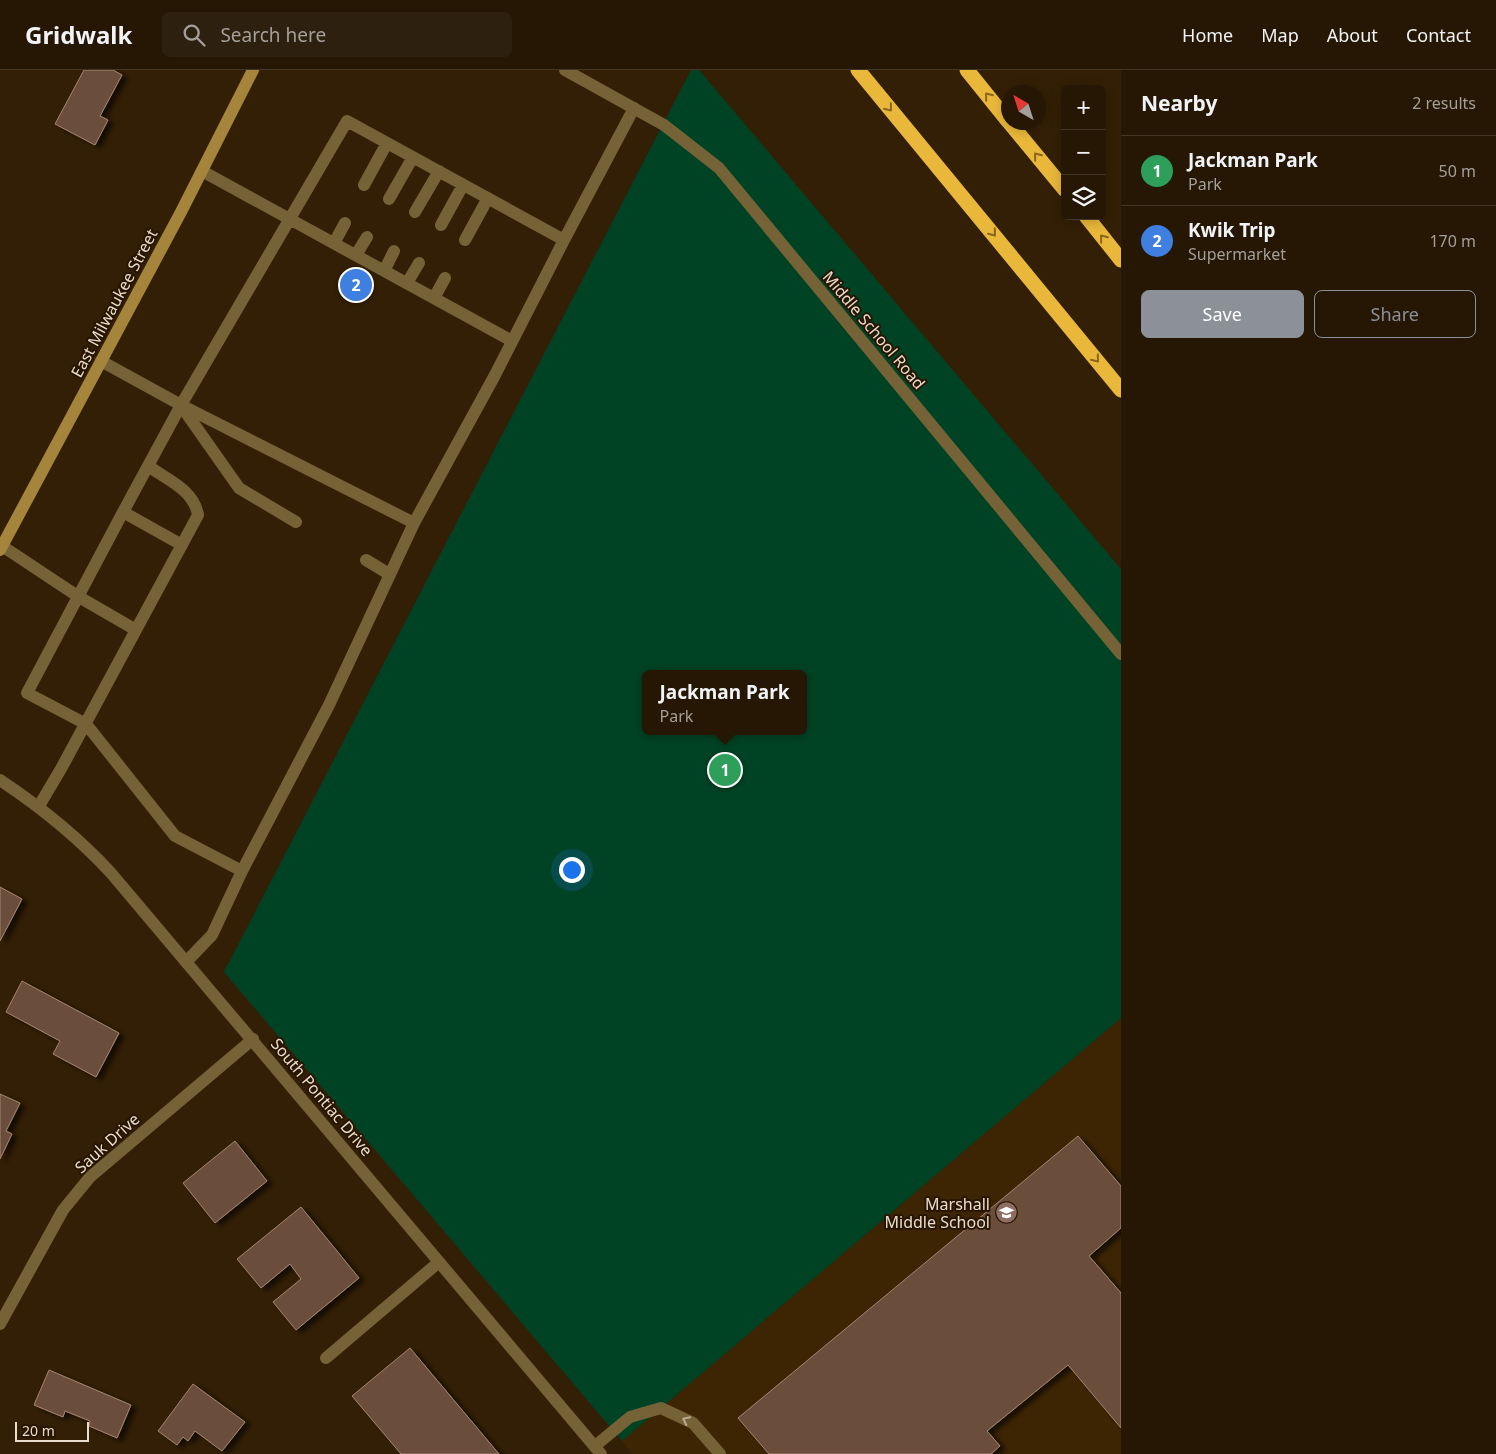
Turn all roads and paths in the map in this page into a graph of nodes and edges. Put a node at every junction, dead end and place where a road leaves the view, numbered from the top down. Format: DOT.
graph roads {
  1 [pos="253,70"];
  2 [pos="565,70"];
  3 [pos="858,70"];
  4 [pos="967,70"];
  5 [pos="634,108"];
  6 [pos="1001,112"];
  7 [pos="1016,130"];
  8 [pos="387,142"];
  9 [pos="413,157"];
  10 [pos="202,171"];
  11 [pos="439,171"];
  12 [pos="364,185"];
  13 [pos="463,185"];
  14 [pos="1061,185"];
  15 [pos="488,198"];
  16 [pos="389,199"];
  17 [pos="415,212"];
  18 [pos="289,219"];
  19 [pos="1089,220"];
  20 [pos="345,223"];
  21 [pos="441,225"];
  22 [pos="367,237"];
  23 [pos="465,240"];
  24 [pos="564,240"];
  25 [pos="334,243"];
  26 [pos="394,251"];
  27 [pos="356,255"];
  28 [pos="1121,260"];
  29 [pos="419,262"];
  30 [pos="384,271"];
  31 [pos="445,278"];
  32 [pos="407,283"];
  33 [pos="434,298"];
  34 [pos="512,341"];
  35 [pos="101,361"];
  36 [pos="1121,390"];
  37 [pos="180,405"];
  38 [pos="148,466"];
  39 [pos="123,512"];
  40 [pos="296,522"];
  41 [pos="414,523"];
  42 [pos="182,545"];
  43 [pos="1,548"];
  44 [pos="366,560"];
  45 [pos="389,574"];
  46 [pos="79,597"];
  47 [pos="136,630"];
  48 [pos="1121,654"];
  49 [pos="86,724"];
  50 [pos="0,780"];
  51 [pos="39,806"];
  52 [pos="242,871"];
  53 [pos="186,962"];
  54 [pos="253,1039"];
  55 [pos="440,1262"];
  56 [pos="0,1324"];
  57 [pos="326,1358"];
  58 [pos="598,1450"];
  59 [pos="720,1454"];
  1 -- 10 [label="main road, East Milwaukee Street"];
  2 -- 5 [label="street, Middle School Road"];
  3 -- 36 [label="highway, one-way"];
  6 -- 4 [label="highway, one-way"];
  5 -- 24 [label="street"];
  5 -- 48 [label="street, Middle School Road"];
  14 -- 7 [label="highway, one-way"];
  8 -- 9 [label="street"];
  8 -- 12 [label="street"];
  8 -- 18 [label="street"];
  9 -- 11 [label="street"];
  9 -- 16 [label="street"];
  10 -- 18 [label="street"];
  10 -- 35 [label="main road, East Milwaukee Street"];
  11 -- 13 [label="street"];
  11 -- 17 [label="street"];
  13 -- 15 [label="street"];
  13 -- 21 [label="street"];
  15 -- 23 [label="street"];
  15 -- 24 [label="street"];
  18 -- 25 [label="street"];
  18 -- 37 [label="street"];
  28 -- 19 [label="highway, one-way"];
  20 -- 25 [label="street"];
  22 -- 27 [label="street"];
  24 -- 34 [label="street"];
  25 -- 27 [label="street"];
  26 -- 30 [label="street"];
  27 -- 30 [label="street"];
  29 -- 32 [label="street"];
  30 -- 32 [label="street"];
  31 -- 33 [label="street"];
  32 -- 33 [label="street"];
  33 -- 34 [label="street"];
  34 -- 41 [label="street"];
  35 -- 37 [label="street"];
  35 -- 43 [label="main road, East Milwaukee Street"];
  37 -- 38 [label="street"];
  37 -- 40 [label="street"];
  37 -- 41 [label="street"];
  38 -- 39 [label="street"];
  38 -- 42 [label="street"];
  39 -- 42 [label="street"];
  39 -- 46 [label="street"];
  41 -- 45 [label="street"];
  42 -- 47 [label="street"];
  43 -- 46 [label="street"];
  44 -- 45 [label="street"];
  45 -- 52 [label="street"];
  46 -- 47 [label="street"];
  46 -- 49 [label="street"];
  47 -- 49 [label="street"];
  49 -- 51 [label="street"];
  49 -- 52 [label="street"];
  50 -- 51 [label="street, South Pontiac Drive"];
  51 -- 53 [label="street, South Pontiac Drive"];
  52 -- 53 [label="street"];
  53 -- 54 [label="street, South Pontiac Drive"];
  54 -- 55 [label="street, South Pontiac Drive"];
  54 -- 56 [label="street, Sauk Drive"];
  55 -- 57 [label="street"];
  55 -- 58 [label="street, South Pontiac Drive"];
  59 -- 58 [label="street, one-way"];
}
